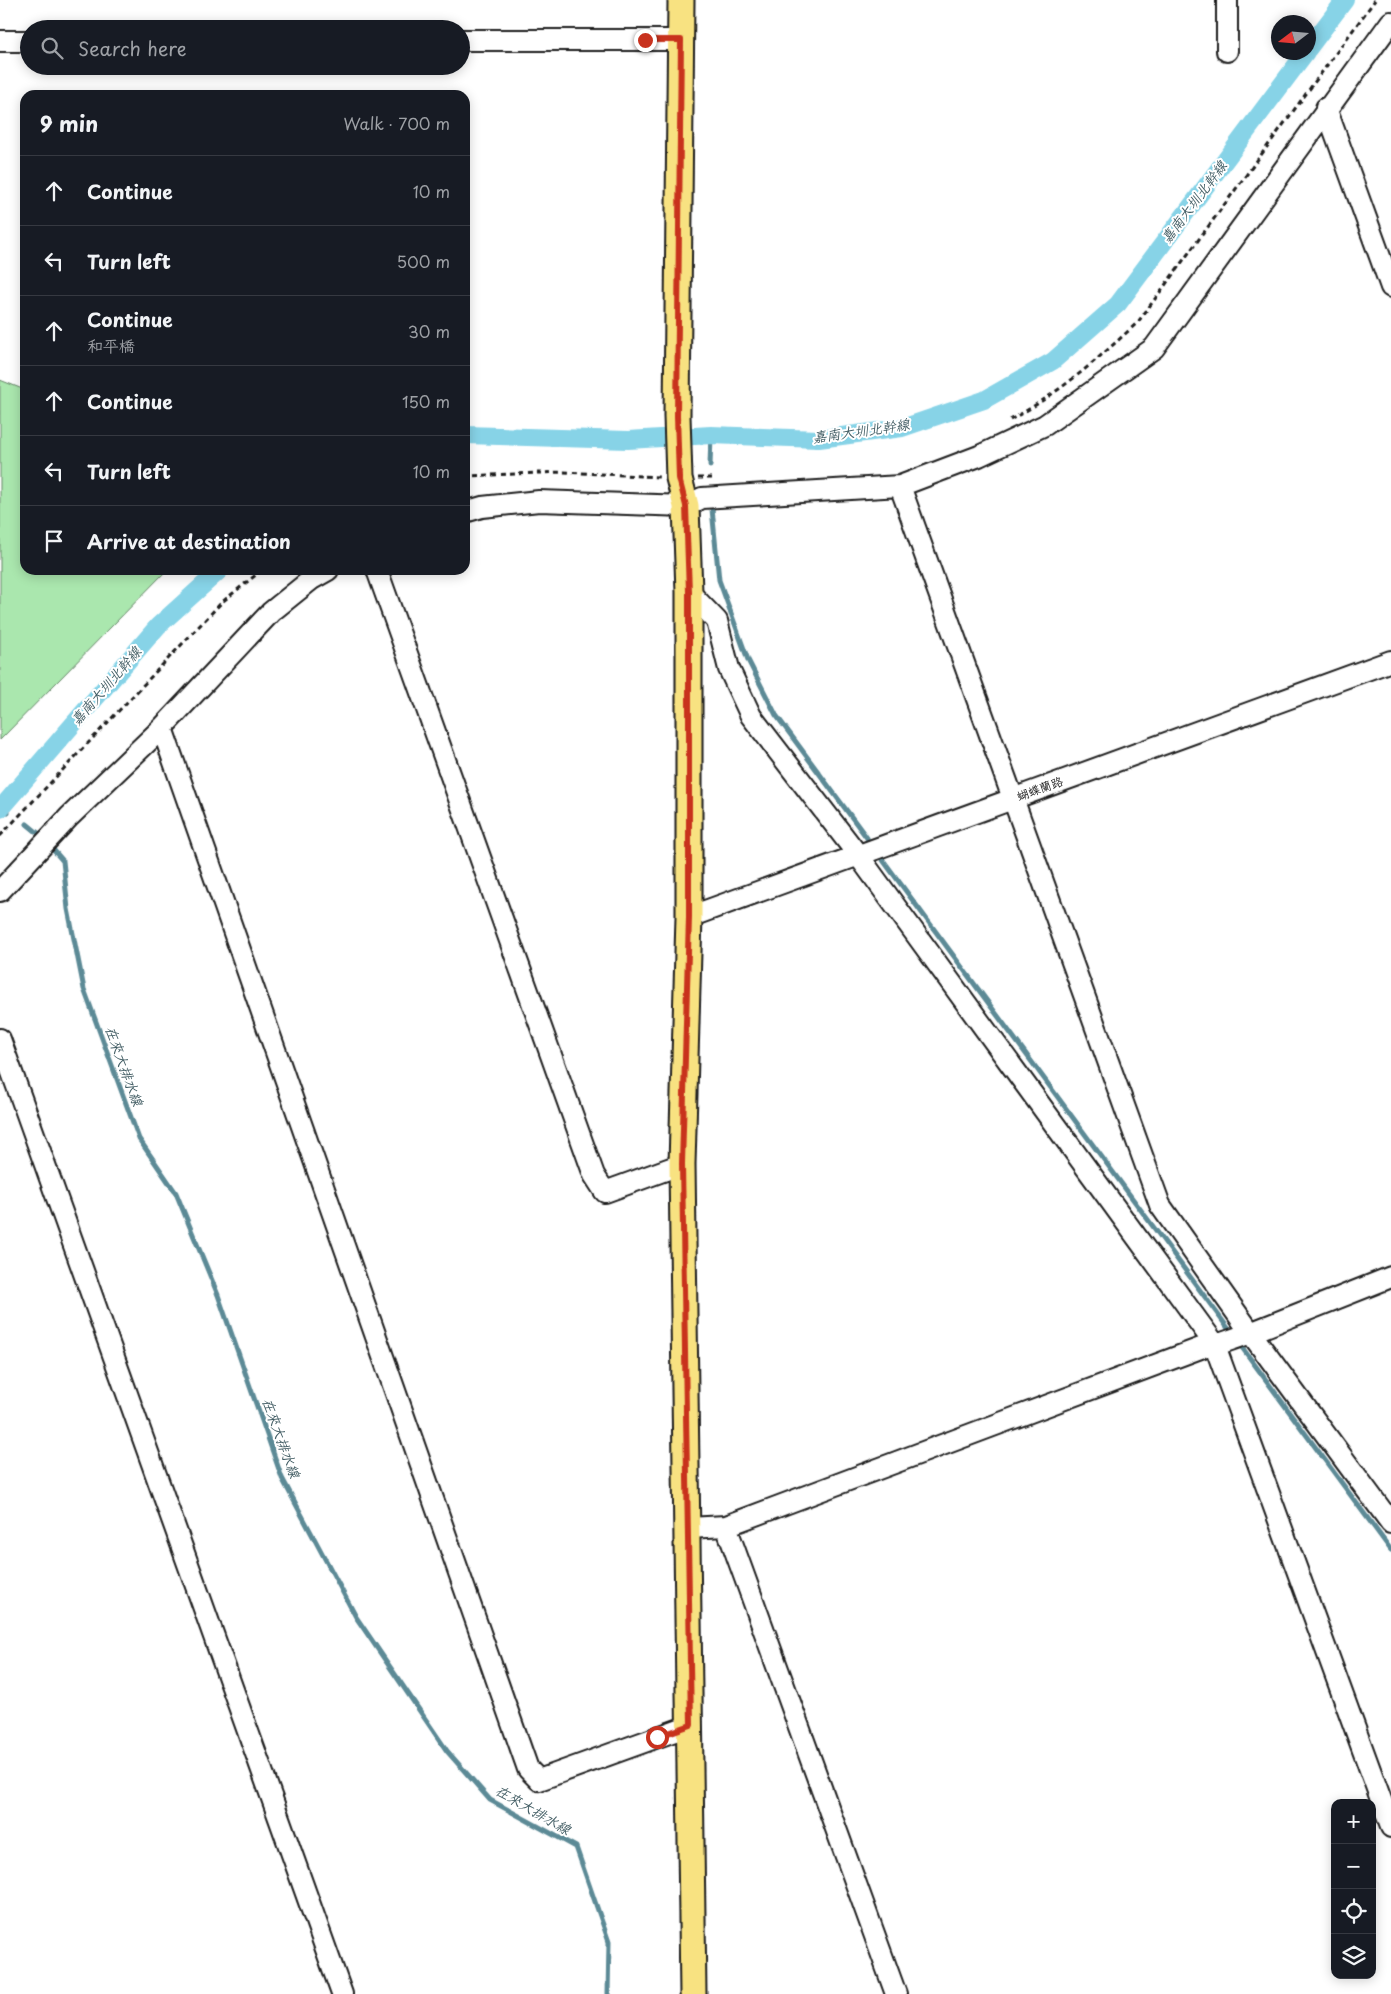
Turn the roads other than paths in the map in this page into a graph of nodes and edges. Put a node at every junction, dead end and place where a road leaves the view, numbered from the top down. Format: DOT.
graph roads {
  1 [pos="681,0"];
  2 [pos="1227,0"];
  3 [pos="1391,22"];
  4 [pos="470,40"];
  5 [pos="681,40"];
  6 [pos="0,41"];
  7 [pos="20,41"];
  8 [pos="1227,51"];
  9 [pos="1326,108"];
  10 [pos="1391,287"];
  11 [pos="900,486"];
  12 [pos="686,506"];
  13 [pos="470,511"];
  14 [pos="319,575"];
  15 [pos="379,575"];
  16 [pos="689,592"];
  17 [pos="1391,661"];
  18 [pos="162,728"];
  19 [pos="1013,799"];
  20 [pos="858,855"];
  21 [pos="0,891"];
  22 [pos="689,917"];
  23 [pos="0,1040"];
  24 [pos="682,1164"];
  25 [pos="1391,1277"];
  26 [pos="1247,1334"];
  27 [pos="1218,1343"];
  28 [pos="1391,1524"];
  29 [pos="726,1526"];
  30 [pos="688,1528"];
  31 [pos="691,1725"];
  32 [pos="1391,1827"];
  33 [pos="342,1994"];
  34 [pos="693,1994"];
  35 [pos="896,1994"];
  1 -- 5 [label="main road"];
  2 -- 8 [label="street"];
  3 -- 9 [label="street"];
  4 -- 5 [label="street"];
  5 -- 12 [label="main road"];
  6 -- 7 [label="street"];
  9 -- 10 [label="street"];
  9 -- 11 [label="street"];
  11 -- 12 [label="street"];
  11 -- 19 [label="street"];
  12 -- 13 [label="street"];
  12 -- 16 [label="main road"];
  14 -- 18 [label="street"];
  15 -- 24 [label="street"];
  16 -- 20 [label="street"];
  16 -- 22 [label="main road"];
  17 -- 19 [label="street, 蝴蝶蘭路"];
  18 -- 21 [label="street"];
  18 -- 31 [label="street"];
  19 -- 20 [label="street, 蝴蝶蘭路"];
  19 -- 26 [label="street"];
  20 -- 22 [label="street, 蝴蝶蘭路"];
  20 -- 27 [label="street"];
  22 -- 24 [label="main road"];
  23 -- 33 [label="street"];
  24 -- 30 [label="main road"];
  25 -- 26 [label="street"];
  26 -- 27 [label="street"];
  26 -- 28 [label="street"];
  27 -- 29 [label="street"];
  27 -- 32 [label="street"];
  29 -- 30 [label="street"];
  29 -- 35 [label="street"];
  30 -- 31 [label="main road"];
  31 -- 34 [label="main road"];
}
